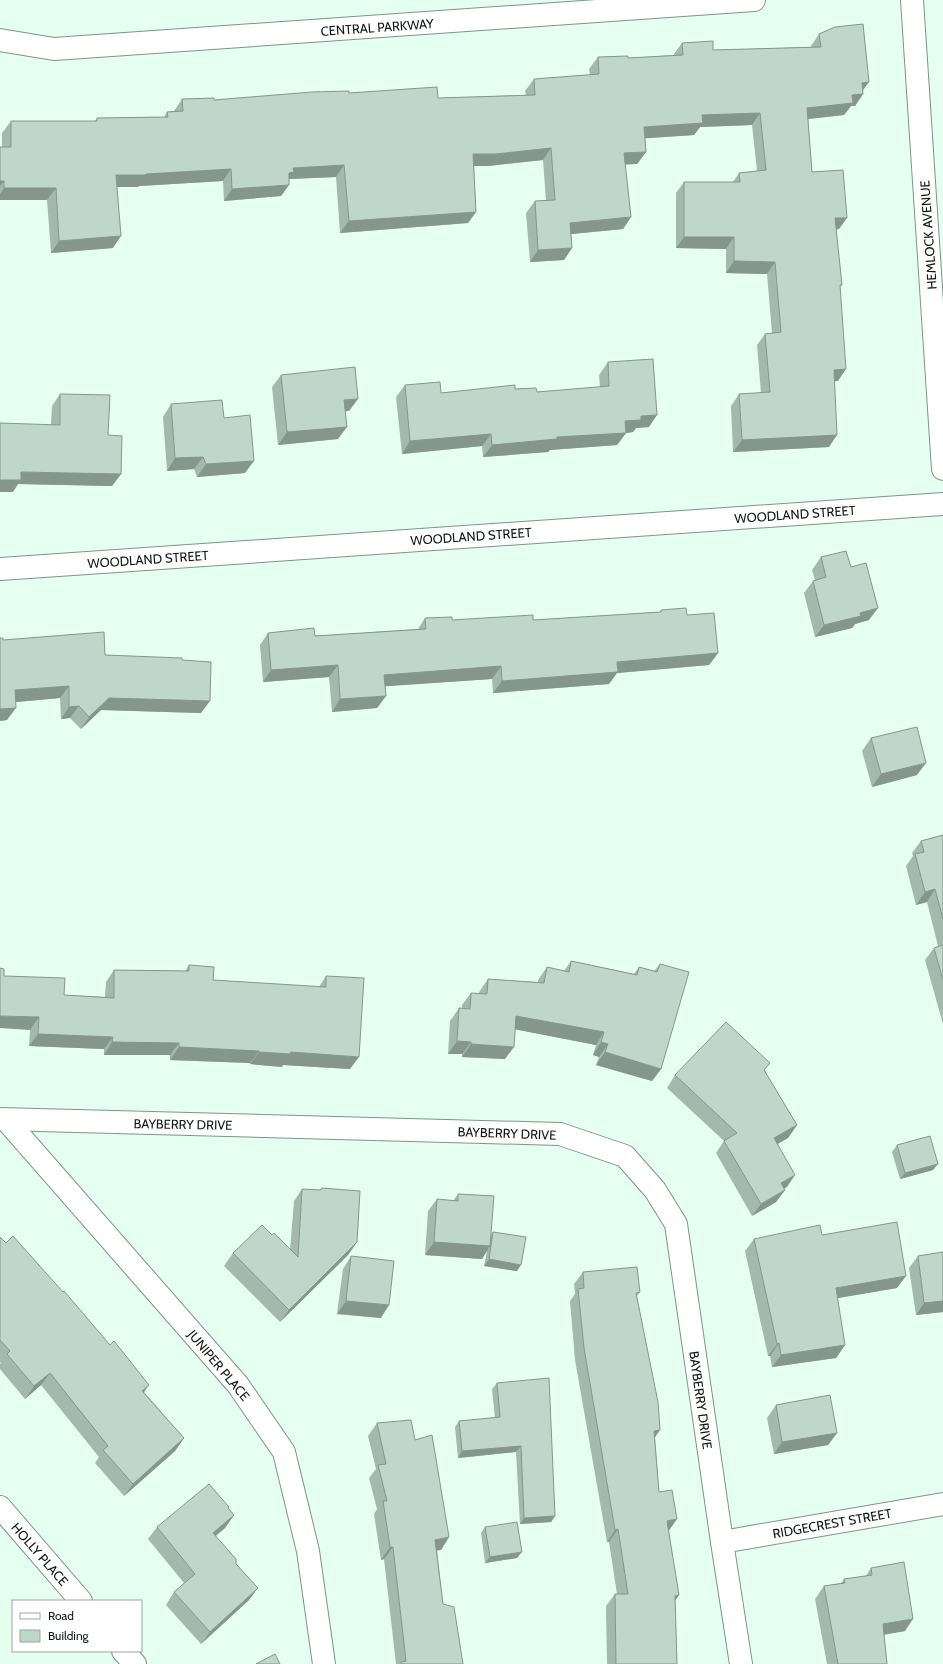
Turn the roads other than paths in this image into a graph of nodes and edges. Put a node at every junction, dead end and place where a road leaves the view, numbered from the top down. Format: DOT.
graph roads {
  1 [pos="754,0"];
  2 [pos="912,0"];
  3 [pos="0,40"];
  4 [pos="943,469"];
  5 [pos="943,504"];
  6 [pos="0,569"];
  7 [pos="3,1120"];
  8 [pos="943,1504"];
  9 [pos="0,1506"];
  10 [pos="722,1542"];
  11 [pos="80,1600"];
  12 [pos="125,1652"];
  13 [pos="135,1664"];
  14 [pos="324,1664"];
  15 [pos="741,1664"];
  1 -- 3 [label="street, CENTRAL PARKWAY"];
  2 -- 4 [label="street, HEMLOCK AVENUE"];
  5 -- 6 [label="street, WOODLAND STREET"];
  7 -- 10 [label="street, BAYBERRY DRIVE"];
  7 -- 14 [label="street, JUNIPER PLACE"];
  8 -- 10 [label="street, RIDGECREST STREET"];
  9 -- 11 [label="street, HOLLY PLACE"];
  10 -- 15 [label="street, BAYBERRY DRIVE"];
  12 -- 13 [label="street"];
}
